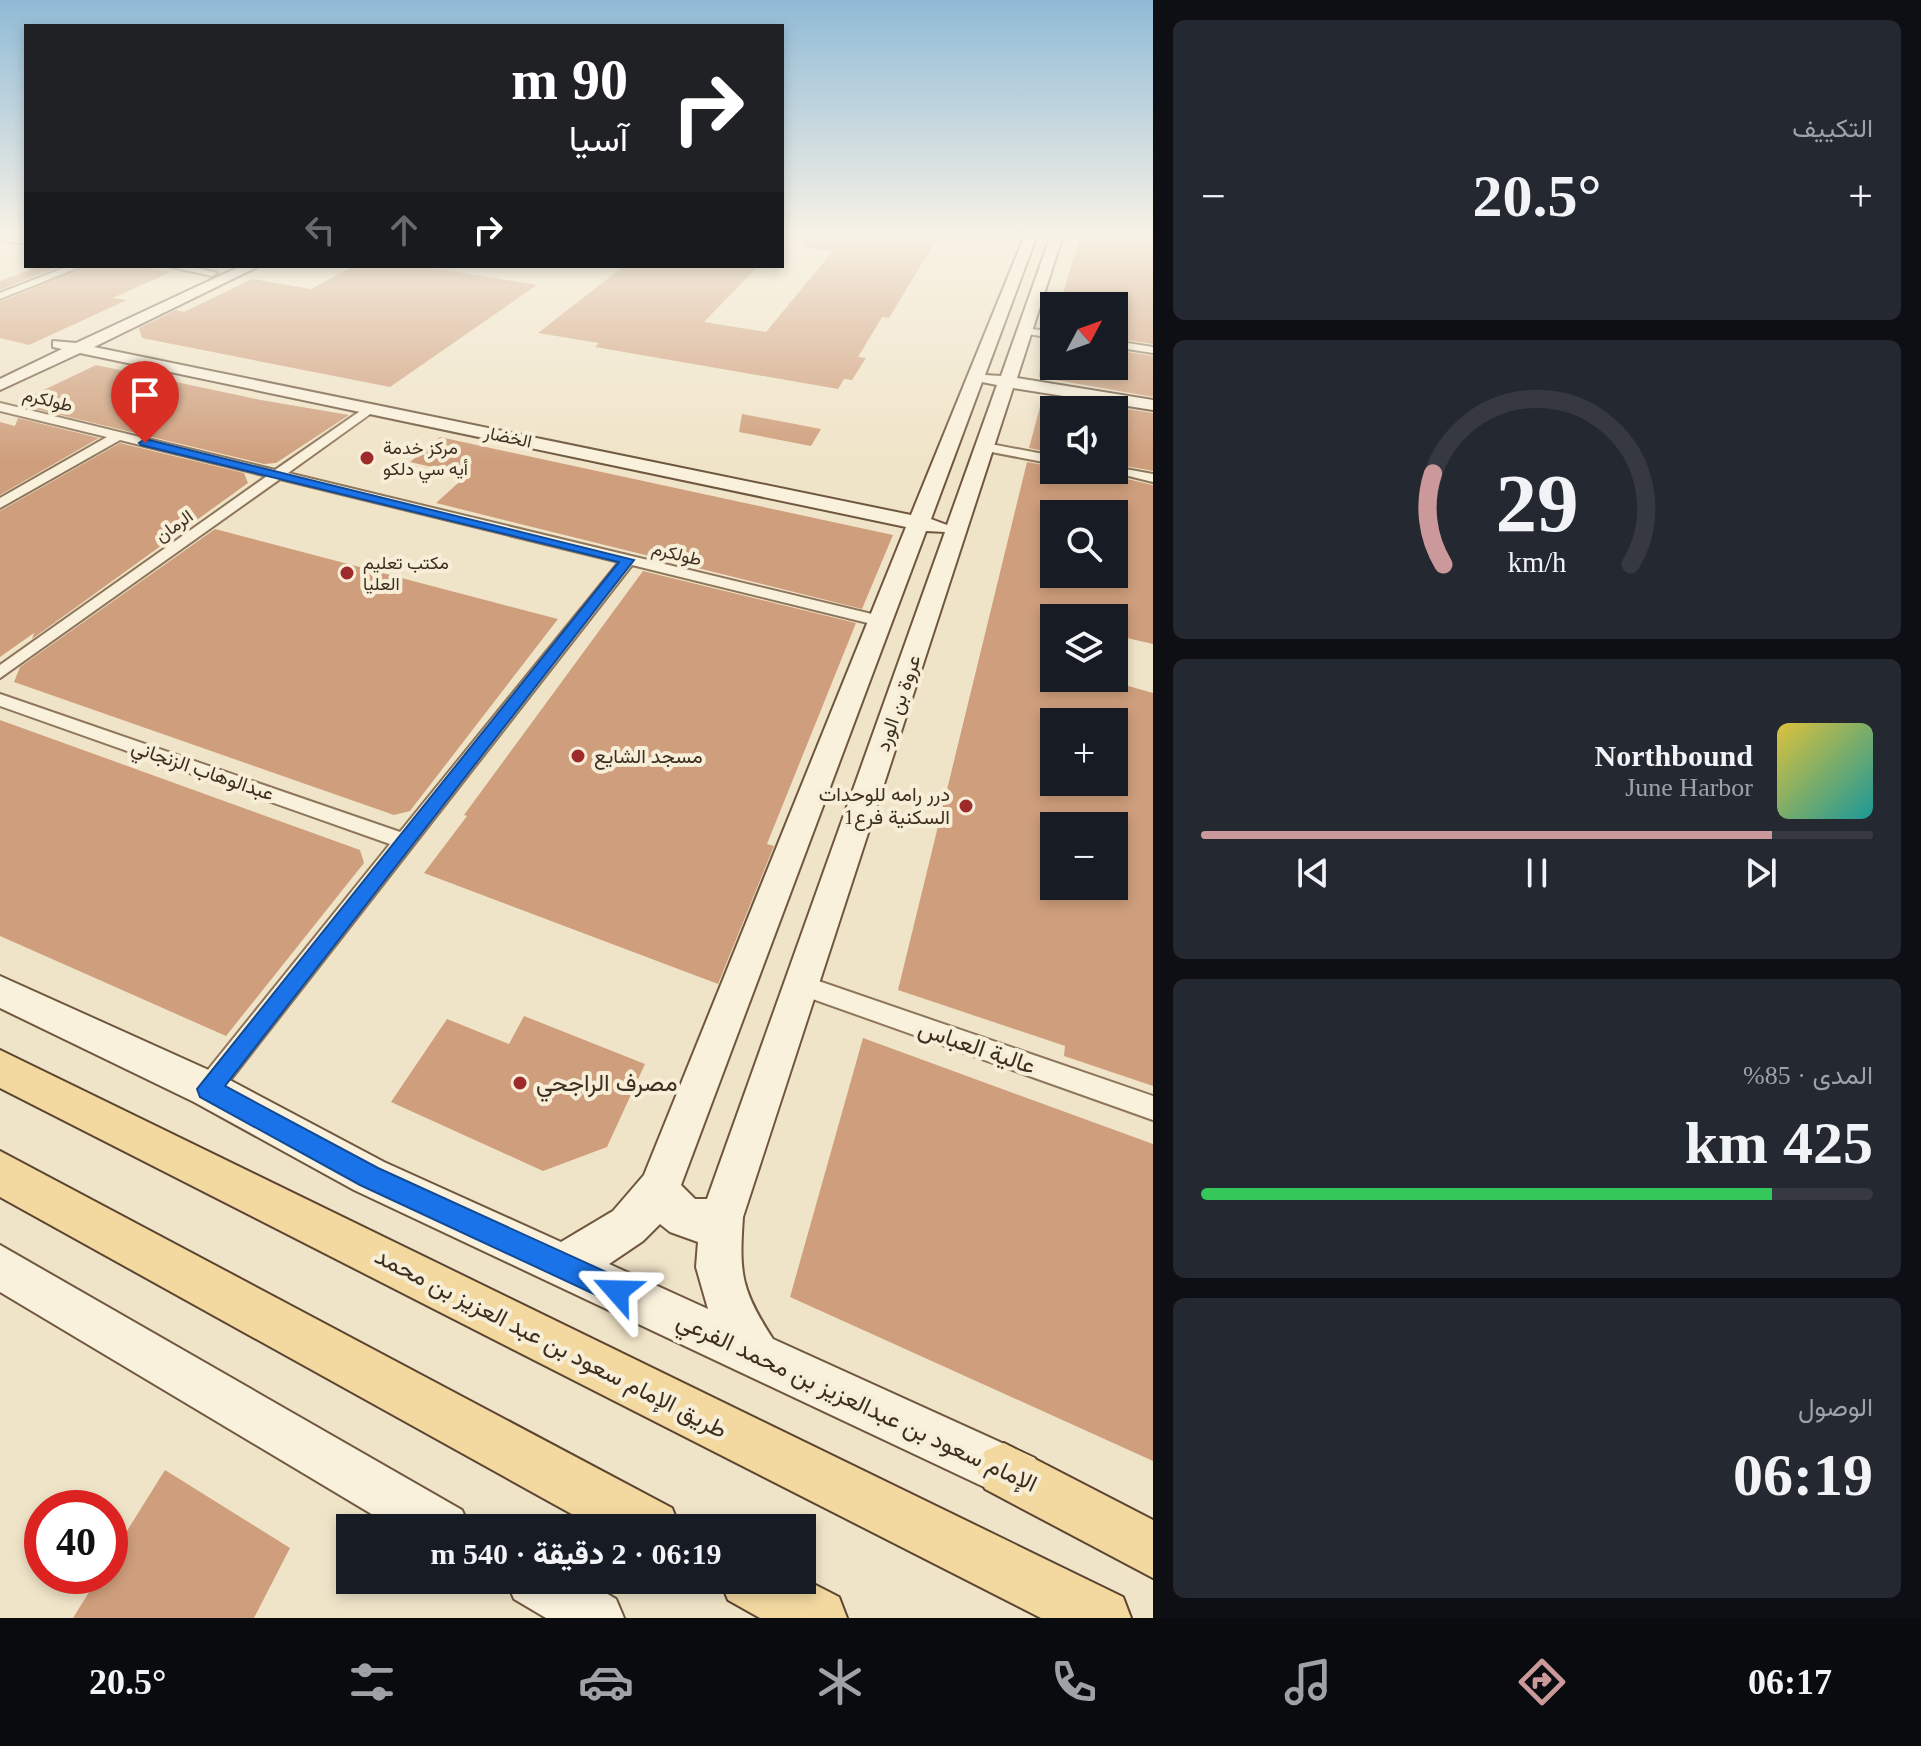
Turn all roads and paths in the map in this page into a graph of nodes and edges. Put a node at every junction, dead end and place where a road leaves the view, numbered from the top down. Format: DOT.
graph roads {
  1 [pos="136,311"];
  2 [pos="158,311"];
  3 [pos="1002,311"];
  4 [pos="1032,311"];
  5 [pos="1025,331"];
  6 [pos="1040,333"];
  7 [pos="100,338"];
  8 [pos="72,342"];
  9 [pos="1128,346"];
  10 [pos="1153,350"];
  11 [pos="0,371"];
  12 [pos="974,382"];
  13 [pos="0,385"];
  14 [pos="1006,387"];
  15 [pos="1047,396"];
  16 [pos="1153,405"];
  17 [pos="0,407"];
  18 [pos="369,409"];
  19 [pos="1128,413"];
  20 [pos="1153,417"];
  21 [pos="118,436"];
  22 [pos="985,447"];
  23 [pos="1040,457"];
  24 [pos="1128,473"];
  25 [pos="277,475"];
  26 [pos="1153,478"];
  27 [pos="0,504"];
  28 [pos="922,514"];
  29 [pos="960,522"];
  30 [pos="628,560"];
  31 [pos="880,621"];
  32 [pos="0,673"];
  33 [pos="0,700"];
  34 [pos="405,841"];
  35 [pos="801,985"];
  36 [pos="0,991"];
  37 [pos="0,1068"];
  38 [pos="208,1089"];
  39 [pos="1153,1108"];
  40 [pos="0,1173"];
  41 [pos="659,1189"];
  42 [pos="722,1217"];
  43 [pos="561,1265"];
  44 [pos="0,1267"];
  45 [pos="756,1355"];
  46 [pos="1004,1470"];
  47 [pos="420,1514"];
  48 [pos="626,1514"];
  49 [pos="1153,1540"];
  50 [pos="1153,1550"];
  51 [pos="557,1594"];
  52 [pos="774,1594"];
  53 [pos="597,1618"];
  54 [pos="818,1618"];
  55 [pos="1102,1618"];
  1 -- 8 [label="street"];
  2 -- 7 [label="street"];
  3 -- 12 [label="street"];
  4 -- 5 [label="street, عروة بن الورد"];
  5 -- 6 [label="street"];
  5 -- 14 [label="street, عروة بن الورد"];
  7 -- 8 [label="street, الخضار"];
  7 -- 28 [label="street, الخضار"];
  8 -- 11 [label="street"];
  8 -- 13 [label="street"];
  8 -- 18 [label="street, الخضار"];
  9 -- 10 [label="street"];
  12 -- 14 [label="street"];
  12 -- 28 [label="street"];
  14 -- 15 [label="street"];
  14 -- 16 [label="street"];
  14 -- 22 [label="street, عروة بن الورد"];
  17 -- 21 [label="street, طولكرم"];
  18 -- 25 [label="street, الرمان"];
  18 -- 28 [label="street, الخضار"];
  19 -- 20 [label="street"];
  21 -- 25 [label="street, طولكرم"];
  21 -- 27 [label="street"];
  22 -- 23 [label="street"];
  22 -- 29 [label="street, عروة بن الورد"];
  24 -- 26 [label="street"];
  25 -- 30 [label="street, طولكرم"];
  25 -- 32 [label="street, الرمان"];
  28 -- 29 [label="street, الخضار"];
  28 -- 31 [label="street"];
  29 -- 35 [label="street, عروة بن الورد"];
  30 -- 31 [label="street, طولكرم"];
  30 -- 34 [label="street"];
  31 -- 41 [label="street"];
  33 -- 34 [label="street, عبدالوهاب الزنجاني"];
  34 -- 38 [label="street"];
  35 -- 39 [label="street, عالية العباس"];
  35 -- 42 [label="street, عروة بن الورد"];
  36 -- 38 [label="street, الإمام سعود بن عبدالعزيز بن محمد الفرعي"];
  37 -- 55 [label="main road, طريق الإمام سعود بن عبد العزيز بن محمد"];
  38 -- 43 [label="street, الإمام سعود بن عبدالعزيز بن محمد الفرعي"];
  40 -- 48 [label="main road"];
  41 -- 42 [label="street"];
  41 -- 43 [label="street"];
  42 -- 45 [label="street, عروة بن الورد"];
  43 -- 45 [label="street, الإمام سعود بن عبدالعزيز بن محمد الفرعي"];
  44 -- 47 [label="street"];
  45 -- 46 [label="street, الإمام سعود بن عبدالعزيز بن محمد الفرعي"];
  46 -- 49 [label="street, الإمام سعود بن عبدالعزيز بن محمد الفرعي"];
  46 -- 50 [label="main road"];
  51 -- 53 [label="street"];
  52 -- 54 [label="main road"];
}
